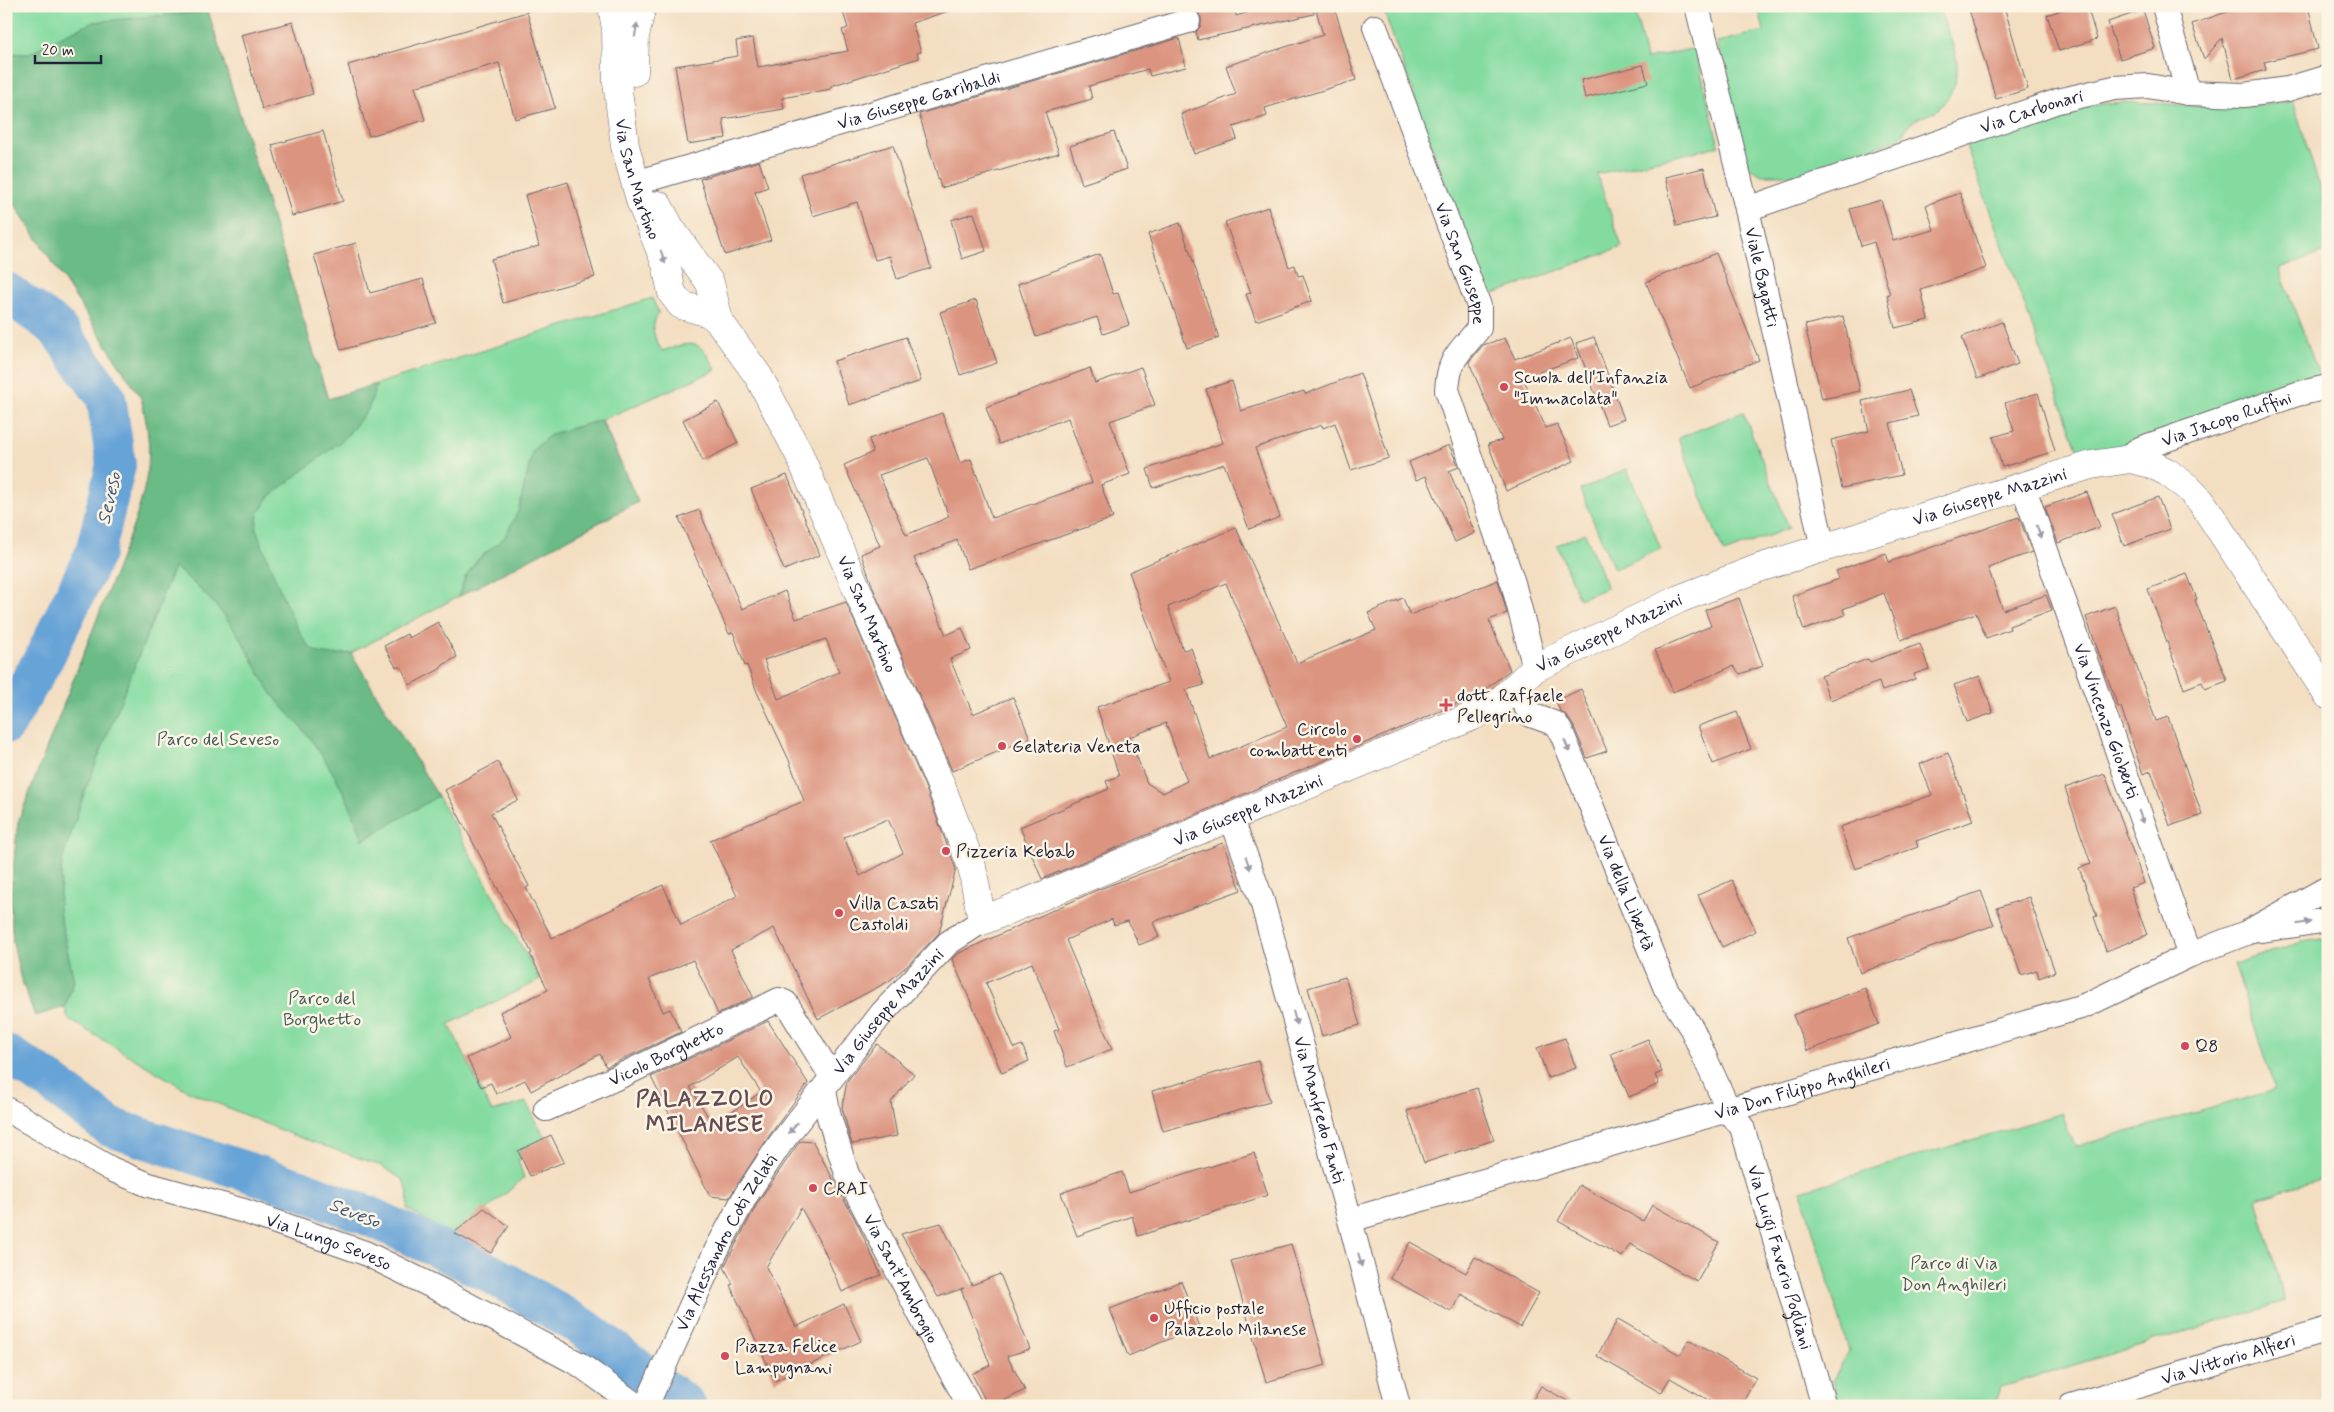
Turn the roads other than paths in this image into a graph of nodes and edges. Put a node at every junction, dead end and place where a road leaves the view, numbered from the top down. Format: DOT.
graph roads {
  1 [pos="612,6"];
  2 [pos="642,6"];
  3 [pos="1697,6"];
  4 [pos="2164,6"];
  5 [pos="1188,21"];
  6 [pos="1375,27"];
  7 [pos="2328,77"];
  8 [pos="2188,93"];
  9 [pos="649,179"];
  10 [pos="1747,209"];
  11 [pos="720,321"];
  12 [pos="2328,387"];
  13 [pos="2130,460"];
  14 [pos="2023,486"];
  15 [pos="1823,548"];
  16 [pos="1535,668"];
  17 [pos="1515,688"];
  18 [pos="2328,695"];
  19 [pos="1231,817"];
  20 [pos="2328,888"];
  21 [pos="2328,920"];
  22 [pos="982,921"];
  23 [pos="2246,933"];
  24 [pos="2190,955"];
  25 [pos="828,1083"];
  26 [pos="546,1109"];
  27 [pos="6,1110"];
  28 [pos="1729,1111"];
  29 [pos="1350,1220"];
  30 [pos="2328,1329"];
  31 [pos="644,1403"];
  32 [pos="970,1406"];
  33 [pos="1398,1406"];
  34 [pos="1824,1406"];
  35 [pos="2071,1406"];
  1 -- 11 [label="street, Via San Martino, one-way"];
  9 -- 2 [label="street, Via San Martino, one-way"];
  3 -- 10 [label="street, Viale Bagatti"];
  4 -- 8 [label="street"];
  5 -- 9 [label="street, Via Giuseppe Garibaldi"];
  6 -- 16 [label="street, Via San Giuseppe"];
  7 -- 8 [label="street, Via Carbonari"];
  8 -- 10 [label="street, Via Carbonari"];
  9 -- 11 [label="street, Via San Martino"];
  10 -- 15 [label="street, Viale Bagatti"];
  11 -- 22 [label="street, Via San Martino"];
  12 -- 13 [label="street, Via Jacopo Ruffini"];
  13 -- 14 [label="street, Via Giuseppe Mazzini"];
  13 -- 18 [label="street, Via Giuseppe Mazzini"];
  14 -- 15 [label="street, Via Giuseppe Mazzini"];
  14 -- 24 [label="street, Via Vincenzo Gioberti, one-way"];
  15 -- 16 [label="street, Via Giuseppe Mazzini"];
  16 -- 17 [label="street, Via Giuseppe Mazzini"];
  17 -- 19 [label="street, Via Giuseppe Mazzini"];
  17 -- 28 [label="street, Via della Libertà, one-way"];
  19 -- 22 [label="street, Via Giuseppe Mazzini"];
  19 -- 29 [label="street, Via Manfredo Fanti, one-way"];
  20 -- 23 [label="street, Via Don Filippo Anghileri"];
  23 -- 21 [label="street, Via Don Filippo Anghileri, one-way"];
  22 -- 25 [label="street, Via Giuseppe Mazzini"];
  23 -- 24 [label="street, Via Don Filippo Anghileri"];
  24 -- 28 [label="street, Via Don Filippo Anghileri"];
  25 -- 26 [label="street, Vicolo Borghetto"];
  25 -- 31 [label="street, Via Alessandro Coti Zelati, one-way"];
  25 -- 32 [label="street, Via Sant'Ambrogio"];
  27 -- 31 [label="street, Via Lungo Seveso"];
  28 -- 29 [label="street, Via Don Filippo Anghileri"];
  28 -- 34 [label="street, Via Luigi Faverio Pogliani"];
  29 -- 33 [label="street, Via Manfredo Fanti, one-way"];
  30 -- 35 [label="street, Via Vittorio Alfieri"];
}
